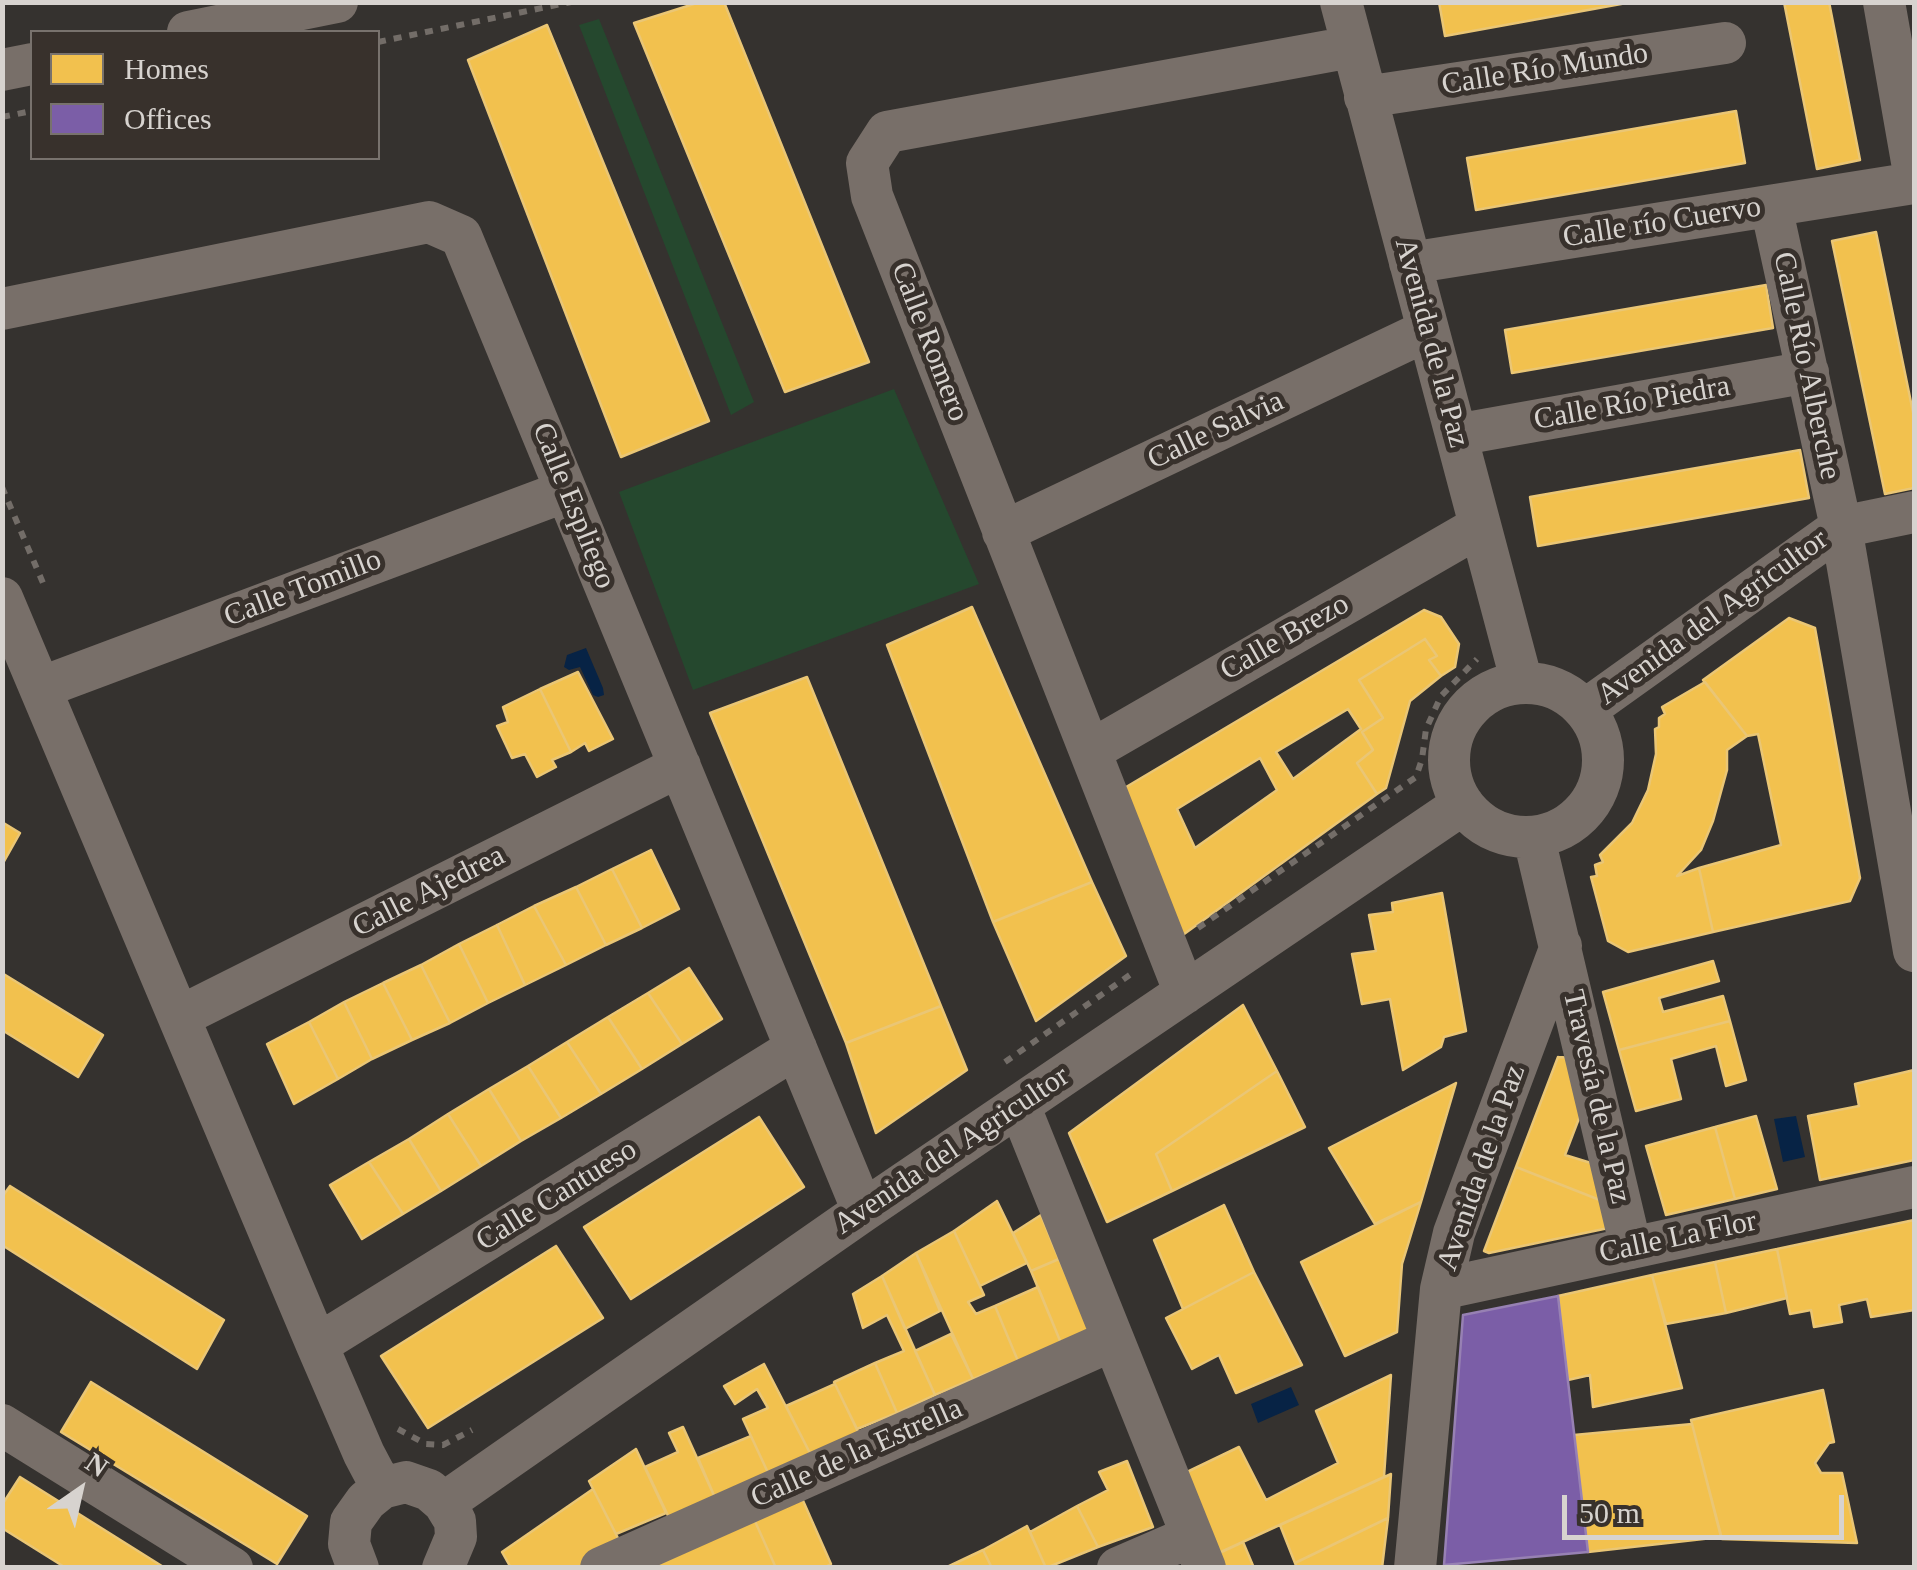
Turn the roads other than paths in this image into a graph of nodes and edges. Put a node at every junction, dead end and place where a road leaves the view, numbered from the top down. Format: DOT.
graph roads {
  1 [pos="336,2"];
  2 [pos="1340,2"];
  3 [pos="1884,2"];
  4 [pos="198,30"];
  5 [pos="1725,44"];
  6 [pos="1352,46"];
  7 [pos="30,64"];
  8 [pos="2,70"];
  9 [pos="1365,98"];
  10 [pos="1914,173"];
  11 [pos="1914,183"];
  12 [pos="1771,206"];
  13 [pos="1410,264"];
  14 [pos="2,309"];
  15 [pos="1428,330"];
  16 [pos="1808,372"];
  17 [pos="1456,436"];
  18 [pos="566,490"];
  19 [pos="1914,512"];
  20 [pos="1480,526"];
  21 [pos="1841,527"];
  22 [pos="1004,532"];
  23 [pos="2,598"];
  24 [pos="1522,683"];
  25 [pos="40,688"];
  26 [pos="1585,710"];
  27 [pos="1090,751"];
  28 [pos="680,766"];
  29 [pos="1463,804"];
  30 [pos="1534,838"];
  31 [pos="1562,946"];
  32 [pos="1914,951"];
  33 [pos="1185,993"];
  34 [pos="179,1018"];
  35 [pos="796,1048"];
  36 [pos="1019,1106"];
  37 [pos="1914,1187"];
  38 [pos="864,1211"];
  39 [pos="1630,1248"];
  40 [pos="1441,1289"];
  41 [pos="1114,1340"];
  42 [pos="318,1344"];
  43 [pos="2,1425"];
  44 [pos="382,1488"];
  45 [pos="444,1504"];
  46 [pos="1199,1552"];
  47 [pos="232,1568"];
  48 [pos="358,1568"];
  49 [pos="443,1568"];
  50 [pos="601,1568"];
  51 [pos="1118,1568"];
  52 [pos="1415,1568"];
  1 -- 4 [label="street"];
  2 -- 6 [label="street, Avenida de la Paz"];
  3 -- 10 [label="street"];
  5 -- 9 [label="street, Calle Río Mundo"];
  6 -- 9 [label="street, Avenida de la Paz"];
  6 -- 22 [label="street, Calle Romero"];
  7 -- 8 [label="street"];
  9 -- 13 [label="street, Avenida de la Paz"];
  11 -- 12 [label="street, Calle río Cuervo"];
  12 -- 13 [label="street, Calle río Cuervo"];
  12 -- 16 [label="street, Calle Río Alberche"];
  13 -- 15 [label="street, Avenida de la Paz"];
  14 -- 18 [label="street, Calle Espliego"];
  15 -- 17 [label="street, Avenida de la Paz"];
  15 -- 22 [label="street, Calle Salvia"];
  16 -- 17 [label="street, Calle Río Piedra"];
  16 -- 21 [label="street, Calle Río Alberche"];
  17 -- 20 [label="street, Avenida de la Paz"];
  18 -- 25 [label="street, Calle Tomillo"];
  18 -- 28 [label="street, Calle Espliego"];
  19 -- 21 [label="street"];
  20 -- 24 [label="street, Avenida de la Paz"];
  20 -- 27 [label="street, Calle Brezo"];
  21 -- 26 [label="street, Avenida del Agricultor"];
  21 -- 32 [label="street, Calle Río Alberche"];
  22 -- 27 [label="street, Calle Romero"];
  23 -- 25 [label="street"];
  24 -- 26 [label="street"];
  24 -- 29 [label="street"];
  25 -- 34 [label="street"];
  26 -- 30 [label="street"];
  27 -- 33 [label="street, Calle Romero"];
  28 -- 34 [label="street, Calle Ajedrea"];
  28 -- 35 [label="street, Calle Espliego"];
  29 -- 30 [label="street"];
  29 -- 33 [label="street, Avenida del Agricultor"];
  30 -- 31 [label="street"];
  31 -- 39 [label="street, Travesía de la Paz"];
  31 -- 40 [label="street, Avenida de la Paz"];
  33 -- 36 [label="street, Avenida del Agricultor"];
  34 -- 42 [label="street"];
  35 -- 38 [label="street, Calle Espliego"];
  35 -- 42 [label="street, Calle Cantueso"];
  36 -- 38 [label="street, Avenida del Agricultor"];
  36 -- 41 [label="street"];
  37 -- 39 [label="street, Calle La Flor"];
  38 -- 45 [label="street, Avenida del Agricultor"];
  39 -- 40 [label="street, Calle La Flor"];
  40 -- 52 [label="street, Avenida de la Paz"];
  41 -- 46 [label="street"];
  41 -- 50 [label="street, Calle de la Estrella"];
  42 -- 44 [label="street"];
  43 -- 47 [label="street"];
  44 -- 45 [label="street"];
  44 -- 48 [label="street"];
  45 -- 49 [label="street"];
  46 -- 51 [label="street"];
}
